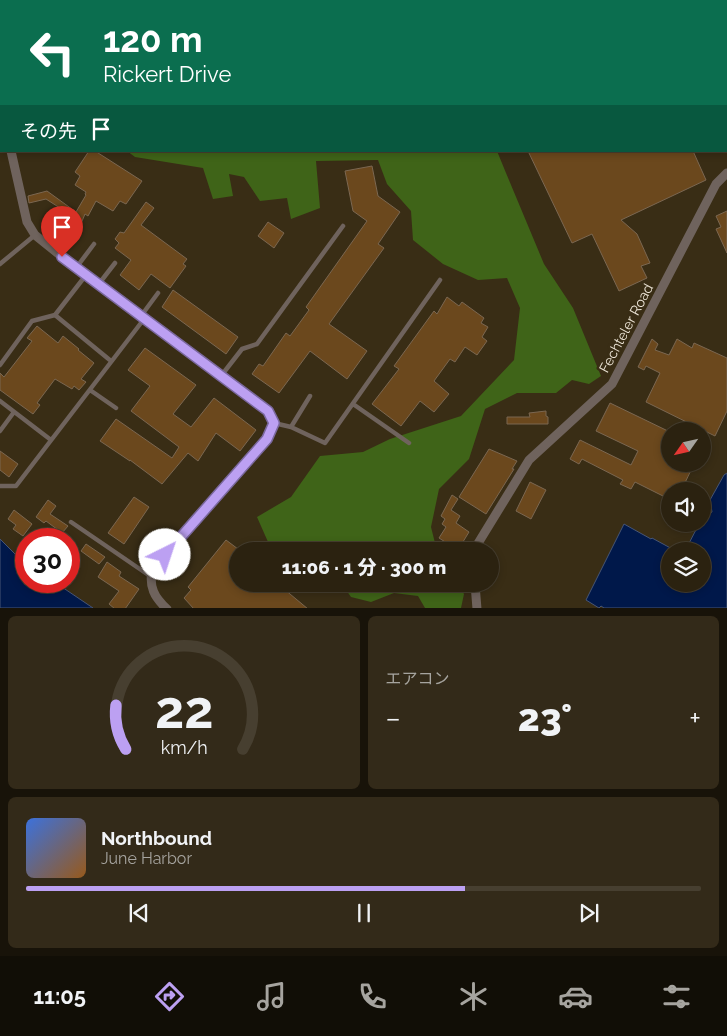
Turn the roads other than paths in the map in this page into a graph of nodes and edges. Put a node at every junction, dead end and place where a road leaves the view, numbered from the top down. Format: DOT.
graph roads {
  1 [pos="11,152"];
  2 [pos="727,173"];
  3 [pos="344,226"];
  4 [pos="35,235"];
  5 [pos="94,244"];
  6 [pos="115,263"];
  7 [pos="0,264"];
  8 [pos="76,268"];
  9 [pos="86,275"];
  10 [pos="440,280"];
  11 [pos="98,285"];
  12 [pos="158,294"];
  13 [pos="55,316"];
  14 [pos="142,317"];
  15 [pos="112,361"];
  16 [pos="0,365"];
  17 [pos="221,376"];
  18 [pos="90,390"];
  19 [pos="310,396"];
  20 [pos="0,401"];
  21 [pos="353,404"];
  22 [pos="116,408"];
  23 [pos="14,412"];
  24 [pos="274,423"];
  25 [pos="291,427"];
  26 [pos="0,431"];
  27 [pos="51,440"];
  28 [pos="409,442"];
  29 [pos="0,486"];
  30 [pos="71,522"];
  31 [pos="479,542"];
  32 [pos="151,577"];
  33 [pos="476,592"];
  34 [pos="167,608"];
  35 [pos="477,608"];
  1 -- 4 [label="street"];
  2 -- 31 [label="street, Fechteler Road"];
  3 -- 17 [label="lane"];
  4 -- 7 [label="lane"];
  4 -- 8 [label="street"];
  5 -- 8 [label="lane"];
  6 -- 11 [label="lane"];
  8 -- 9 [label="street"];
  9 -- 11 [label="street"];
  9 -- 13 [label="lane"];
  10 -- 21 [label="lane"];
  11 -- 14 [label="street"];
  12 -- 14 [label="lane"];
  13 -- 15 [label="lane"];
  13 -- 16 [label="lane"];
  14 -- 15 [label="lane"];
  14 -- 17 [label="street"];
  15 -- 18 [label="lane"];
  17 -- 24 [label="street"];
  18 -- 22 [label="lane"];
  18 -- 27 [label="lane"];
  19 -- 25 [label="lane"];
  20 -- 23 [label="lane"];
  21 -- 25 [label="lane"];
  21 -- 28 [label="lane"];
  23 -- 26 [label="lane"];
  23 -- 27 [label="lane"];
  24 -- 25 [label="lane"];
  24 -- 32 [label="street"];
  27 -- 29 [label="lane"];
  30 -- 32 [label="lane"];
  32 -- 34 [label="street"];
  33 -- 35 [label="street"];
}
